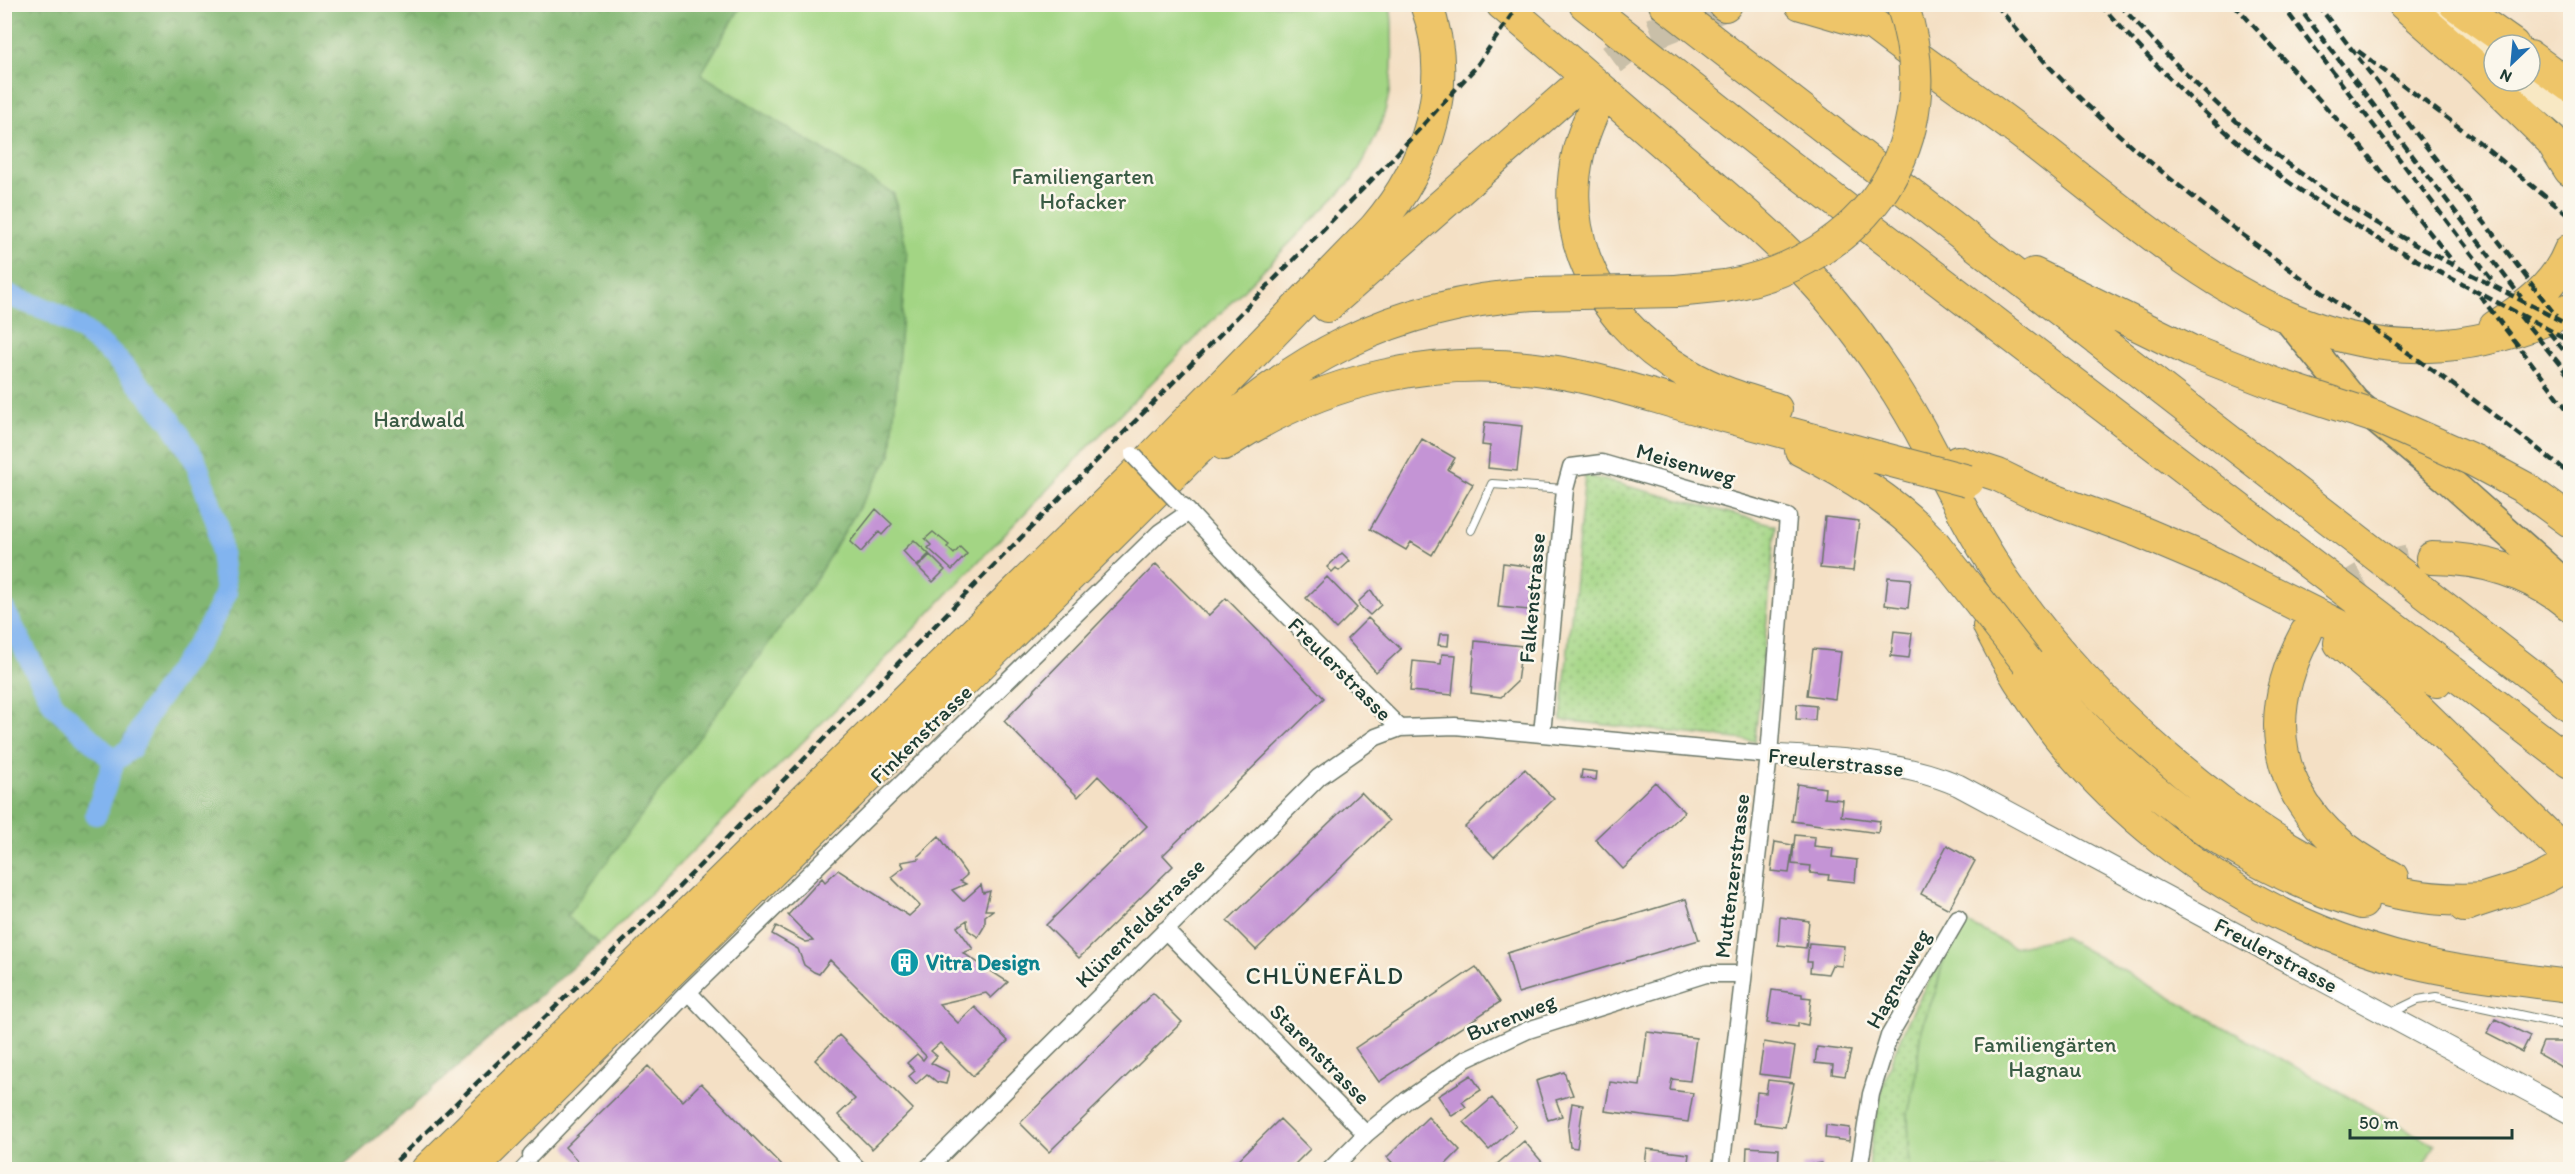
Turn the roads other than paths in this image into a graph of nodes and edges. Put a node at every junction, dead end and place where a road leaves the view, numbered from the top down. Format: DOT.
graph roads {
  1 [pos="1426,4"];
  2 [pos="1502,4"];
  3 [pos="1585,4"];
  4 [pos="1665,4"];
  5 [pos="1801,4"];
  6 [pos="1847,4"];
  7 [pos="1902,4"];
  8 [pos="2404,4"];
  9 [pos="2438,4"];
  10 [pos="2455,4"];
  11 [pos="1873,25"];
  12 [pos="2496,33"];
  13 [pos="2482,42"];
  14 [pos="2542,65"];
  15 [pos="2571,86"];
  16 [pos="2542,93"];
  17 [pos="2571,117"];
  18 [pos="2571,170"];
  19 [pos="1971,243"];
  20 [pos="2571,250"];
  21 [pos="2571,309"];
  22 [pos="2286,317"];
  23 [pos="2475,341"];
  24 [pos="1888,381"];
  25 [pos="1747,422"];
  26 [pos="1879,449"];
  27 [pos="1570,467"];
  28 [pos="1565,489"];
  29 [pos="1156,490"];
  30 [pos="1788,517"];
  31 [pos="2571,521"];
  32 [pos="1471,530"];
  33 [pos="2432,558"];
  34 [pos="2570,591"];
  35 [pos="2276,595"];
  36 [pos="2306,633"];
  37 [pos="2571,705"];
  38 [pos="1400,728"];
  39 [pos="1542,734"];
  40 [pos="1769,755"];
  41 [pos="2571,762"];
  42 [pos="2571,856"];
  43 [pos="2571,862"];
  44 [pos="2483,899"];
  45 [pos="1958,918"];
  46 [pos="1165,930"];
  47 [pos="1742,974"];
  48 [pos="2571,986"];
  49 [pos="688,992"];
  50 [pos="2388,1015"];
  51 [pos="2571,1026"];
  52 [pos="2571,1113"];
  53 [pos="1366,1134"];
  54 [pos="531,1155"];
  55 [pos="427,1170"];
  56 [pos="470,1170"];
  57 [pos="517,1170"];
  58 [pos="860,1170"];
  59 [pos="926,1170"];
  60 [pos="1330,1170"];
  61 [pos="1721,1170"];
  62 [pos="1859,1170"];
  1 -- 29 [label="highway"];
  2 -- 24 [label="highway"];
  3 -- 41 [label="highway"];
  4 -- 19 [label="highway"];
  5 -- 11 [label="highway"];
  6 -- 11 [label="highway"];
  7 -- 29 [label="highway, bridge"];
  8 -- 18 [label="highway"];
  9 -- 13 [label="main road"];
  10 -- 12 [label="highway"];
  11 -- 22 [label="highway"];
  14 -- 15 [label="highway"];
  16 -- 17 [label="main road"];
  19 -- 31 [label="highway, bridge"];
  19 -- 37 [label="highway"];
  20 -- 23 [label="highway"];
  21 -- 23 [label="highway"];
  22 -- 23 [label="highway"];
  22 -- 34 [label="highway"];
  24 -- 44 [label="highway"];
  24 -- 48 [label="highway"];
  25 -- 26 [label="highway"];
  25 -- 29 [label="highway"];
  25 -- 44 [label="highway, bridge"];
  26 -- 29 [label="highway"];
  26 -- 35 [label="highway, bridge"];
  27 -- 28 [label="street, Falkenstrasse"];
  27 -- 30 [label="street, Meisenweg"];
  28 -- 32 [label="lane"];
  28 -- 39 [label="street, Falkenstrasse"];
  29 -- 38 [label="street, Freulerstrasse"];
  29 -- 49 [label="street, Finkenstrasse"];
  29 -- 55 [label="highway"];
  29 -- 56 [label="highway"];
  30 -- 40 [label="street, Muttenzerstrasse"];
  33 -- 34 [label="highway"];
  35 -- 41 [label="highway"];
  35 -- 42 [label="highway"];
  36 -- 44 [label="highway"];
  38 -- 39 [label="street, Freulerstrasse"];
  38 -- 46 [label="street, Klünenfeldstrasse"];
  39 -- 40 [label="street, Freulerstrasse"];
  40 -- 47 [label="street, Muttenzerstrasse"];
  40 -- 50 [label="street, Freulerstrasse"];
  43 -- 44 [label="highway"];
  45 -- 62 [label="street, Hagnauweg"];
  46 -- 53 [label="street, Starenstrasse"];
  46 -- 59 [label="street, Klünenfeldstrasse"];
  47 -- 53 [label="street, Burenweg"];
  47 -- 61 [label="street, Muttenzerstrasse"];
  49 -- 54 [label="street, Finkenstrasse"];
  49 -- 58 [label="street"];
  50 -- 51 [label="lane"];
  50 -- 52 [label="street, Freulerstrasse"];
  53 -- 60 [label="street, Burenweg"];
  54 -- 57 [label="lane"];
}
